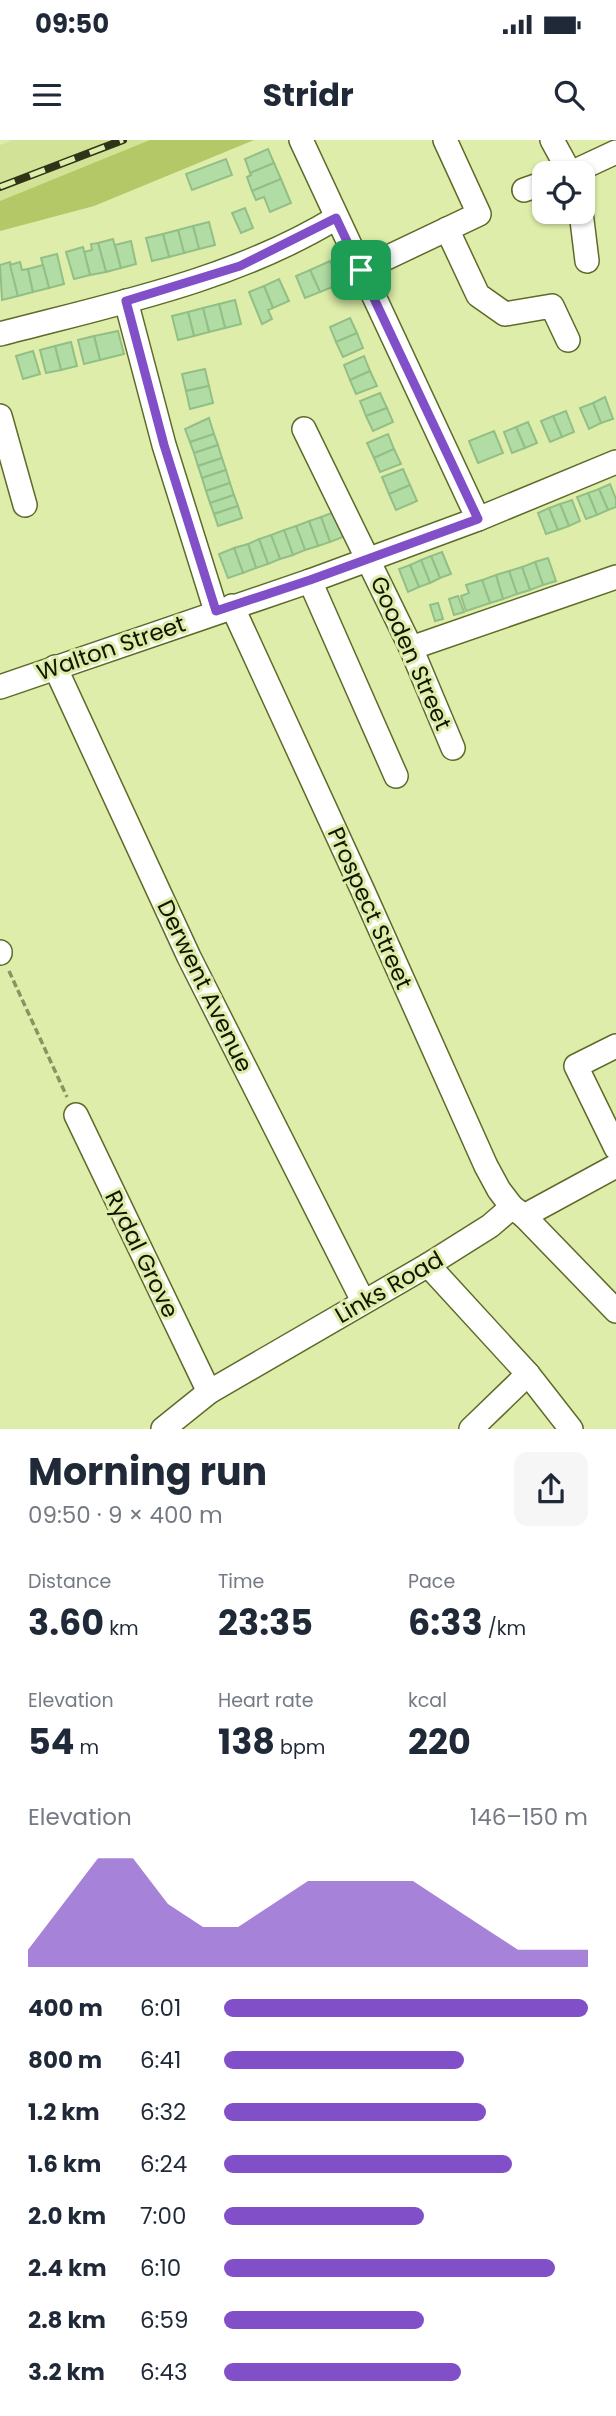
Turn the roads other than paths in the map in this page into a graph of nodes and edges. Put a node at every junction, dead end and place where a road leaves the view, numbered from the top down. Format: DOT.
graph roads {
  1 [pos="301,140"];
  2 [pos="445,140"];
  3 [pos="552,140"];
  4 [pos="605,150"];
  5 [pos="563,161"];
  6 [pos="588,161"];
  7 [pos="336,218"];
  8 [pos="582,224"];
  9 [pos="447,229"];
  10 [pos="587,261"];
  11 [pos="361,270"];
  12 [pos="126,301"];
  13 [pos="0,334"];
  14 [pos="568,340"];
  15 [pos="0,416"];
  16 [pos="304,429"];
  17 [pos="616,462"];
  18 [pos="25,505"];
  19 [pos="478,519"];
  20 [pos="368,558"];
  21 [pos="616,577"];
  22 [pos="310,580"];
  23 [pos="224,609"];
  24 [pos="411,648"];
  25 [pos="55,667"];
  26 [pos="0,687"];
  27 [pos="453,748"];
  28 [pos="396,776"];
  29 [pos="616,1046"];
  30 [pos="76,1115"];
  31 [pos="616,1148"];
  32 [pos="616,1166"];
  33 [pos="518,1211"];
  34 [pos="428,1265"];
  35 [pos="363,1301"];
  36 [pos="616,1311"];
  37 [pos="528,1374"];
  38 [pos="209,1392"];
  39 [pos="163,1429"];
  40 [pos="471,1429"];
  41 [pos="571,1429"];
  1 -- 7 [label="street"];
  2 -- 9 [label="street"];
  3 -- 5 [label="street"];
  4 -- 6 [label="street"];
  7 -- 11 [label="street"];
  7 -- 12 [label="street"];
  8 -- 10 [label="street"];
  9 -- 11 [label="street"];
  9 -- 14 [label="street"];
  11 -- 19 [label="street"];
  12 -- 13 [label="street"];
  12 -- 23 [label="street, Prospect Street"];
  15 -- 18 [label="street"];
  16 -- 20 [label="street, Gooden Street"];
  17 -- 19 [label="street, Walton Street"];
  19 -- 20 [label="street, Walton Street"];
  20 -- 22 [label="street, Walton Street"];
  20 -- 24 [label="street, Gooden Street"];
  21 -- 24 [label="street"];
  22 -- 23 [label="street, Walton Street"];
  22 -- 28 [label="street"];
  23 -- 25 [label="street, Walton Street"];
  23 -- 33 [label="street, Prospect Street"];
  24 -- 27 [label="street, Gooden Street"];
  25 -- 26 [label="street, Walton Street"];
  25 -- 35 [label="street, Derwent Avenue"];
  29 -- 31 [label="street"];
  30 -- 38 [label="street, Rydal Grove"];
  32 -- 33 [label="street, Links Road"];
  33 -- 34 [label="street, Links Road"];
  33 -- 36 [label="street, Prospect Street"];
  34 -- 35 [label="street, Links Road"];
  34 -- 37 [label="street"];
  35 -- 38 [label="street, Links Road"];
  37 -- 40 [label="street"];
  37 -- 41 [label="street"];
  38 -- 39 [label="street, Links Road"];
}
